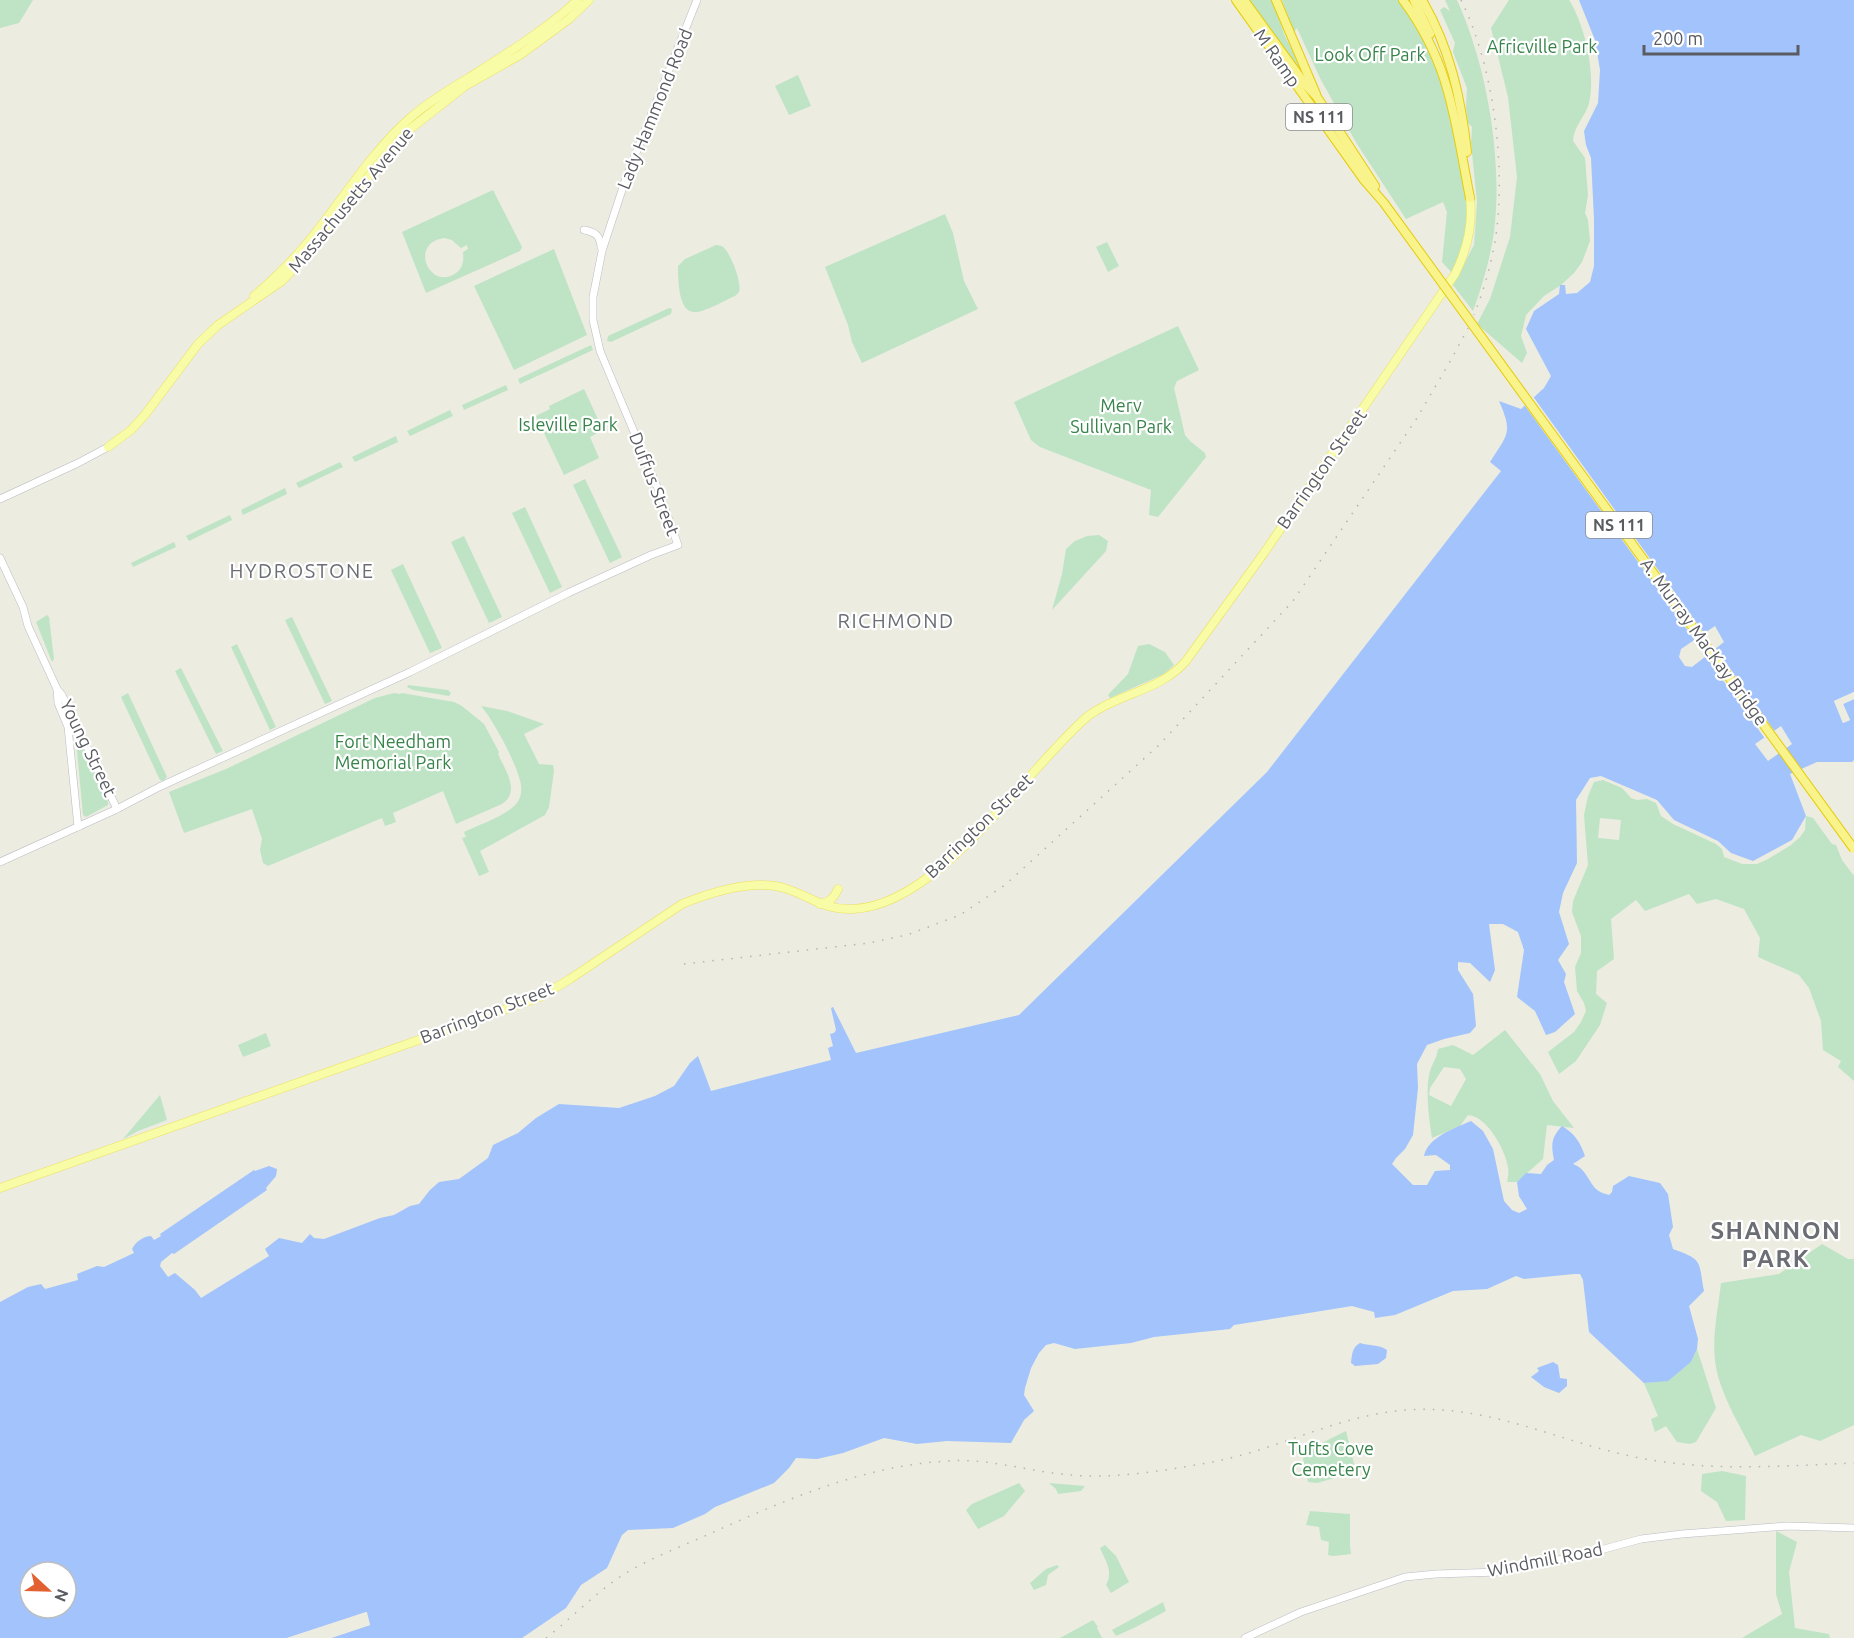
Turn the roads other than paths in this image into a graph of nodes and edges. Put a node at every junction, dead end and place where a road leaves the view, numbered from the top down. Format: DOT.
graph roads {
  1 [pos="578,0"];
  2 [pos="589,0"];
  3 [pos="697,0"];
  4 [pos="1236,0"];
  5 [pos="1244,0"];
  6 [pos="1276,0"];
  7 [pos="1403,0"];
  8 [pos="1414,0"];
  9 [pos="1422,0"];
  10 [pos="1442,71"];
  11 [pos="1317,97"];
  12 [pos="1470,198"];
  13 [pos="1384,203"];
  14 [pos="613,218"];
  15 [pos="584,230"];
  16 [pos="602,251"];
  17 [pos="230,316"];
  18 [pos="108,447"];
  19 [pos="0,499"];
  20 [pos="0,558"];
  21 [pos="57,689"];
  22 [pos="117,809"];
  23 [pos="78,826"];
  24 [pos="1854,849"];
  25 [pos="0,862"];
  26 [pos="838,889"];
  27 [pos="819,904"];
  28 [pos="0,1188"];
  29 [pos="1854,1528"];
  30 [pos="1245,1638"];
  1 -- 17 [label="main road, Massachusetts Avenue"];
  2 -- 17 [label="main road, Massachusetts Avenue"];
  3 -- 14 [label="main road, Lady Hammond Road"];
  4 -- 13 [label="highway, M Ramp / NS 111"];
  5 -- 11 [label="highway"];
  6 -- 11 [label="highway, NS 111"];
  7 -- 10 [label="highway"];
  8 -- 10 [label="highway"];
  9 -- 12 [label="highway"];
  10 -- 12 [label="highway"];
  11 -- 13 [label="highway, NS 111"];
  12 -- 27 [label="main road, Barrington Street"];
  13 -- 24 [label="highway, A. Murray MacKay Bridge / NS 111, bridge"];
  14 -- 16 [label="main road, Duffus Street"];
  15 -- 16 [label="main road"];
  16 -- 22 [label="main road, Duffus Street"];
  17 -- 18 [label="main road, Massachusetts Avenue"];
  18 -- 19 [label="main road"];
  20 -- 21 [label="main road, Young Street"];
  21 -- 22 [label="main road, Young Street"];
  21 -- 23 [label="main road, Young Street"];
  22 -- 23 [label="main road"];
  23 -- 25 [label="main road"];
  26 -- 27 [label="main road"];
  27 -- 28 [label="main road, Barrington Street"];
  29 -- 30 [label="main road, Windmill Road"];
}
